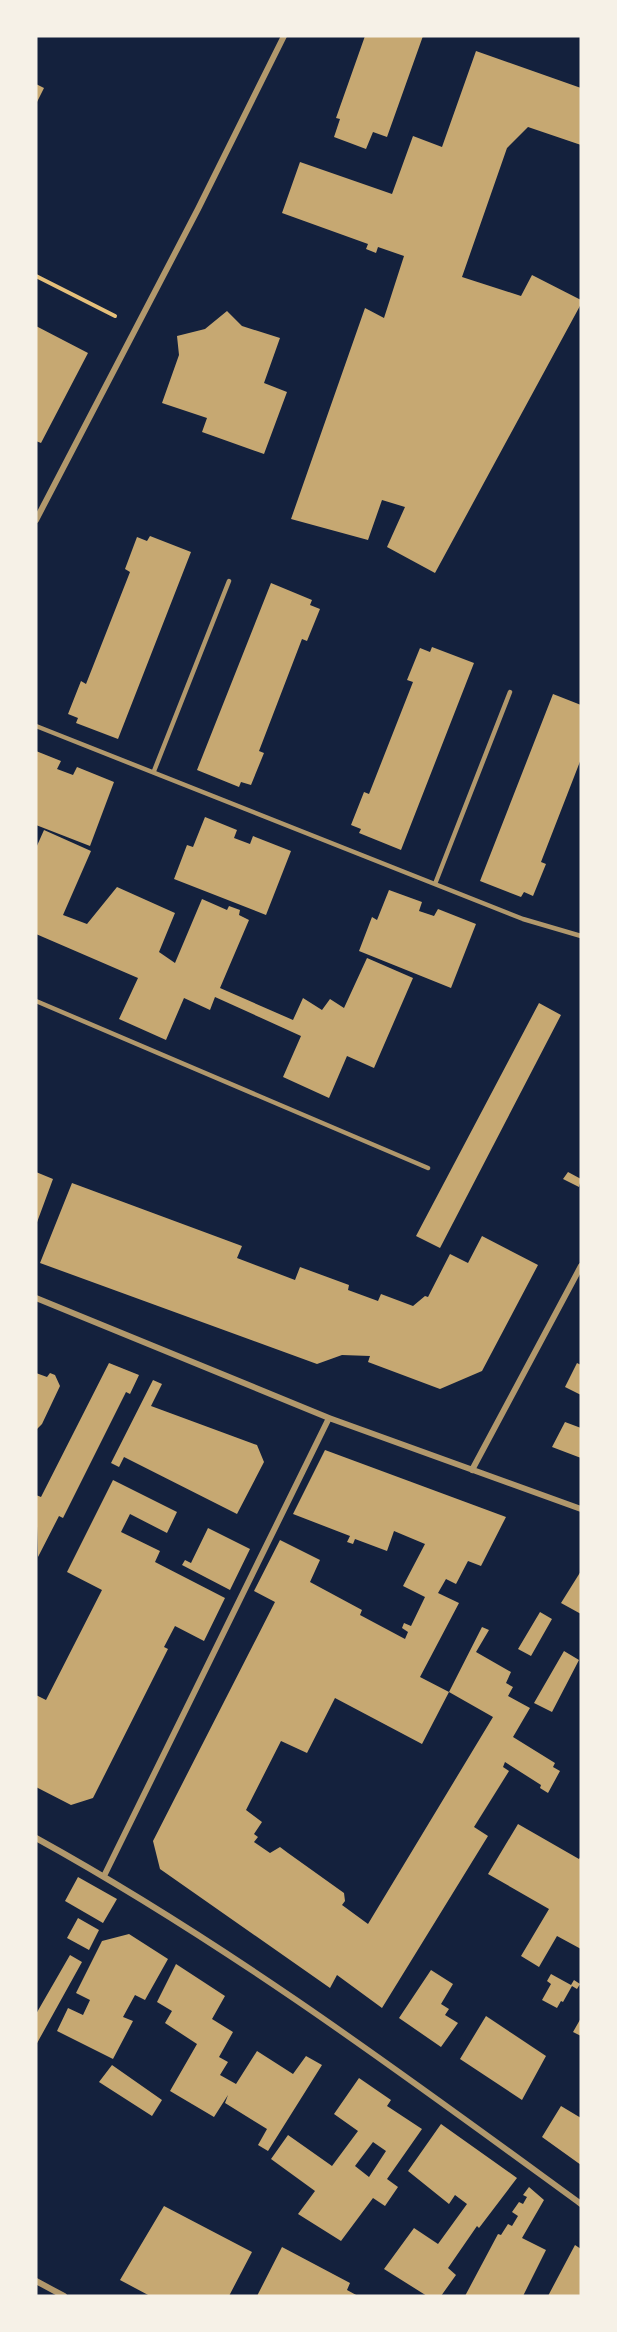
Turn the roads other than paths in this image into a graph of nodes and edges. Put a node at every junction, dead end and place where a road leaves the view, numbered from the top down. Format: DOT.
graph roads {
  1 [pos="284,36"];
  2 [pos="36,520"];
  3 [pos="229,581"];
  4 [pos="510,692"];
  5 [pos="36,726"];
  6 [pos="154,771"];
  7 [pos="435,884"];
  8 [pos="581,936"];
  9 [pos="36,1001"];
  10 [pos="428,1168"];
  11 [pos="581,1266"];
  12 [pos="36,1298"];
  13 [pos="329,1418"];
  14 [pos="472,1470"];
  15 [pos="581,1509"];
  16 [pos="36,1839"];
  17 [pos="104,1876"];
  18 [pos="581,2204"];
  19 [pos="36,2281"];
  20 [pos="64,2296"];
  1 -- 2 [label="street"];
  3 -- 6 [label="lane"];
  4 -- 7 [label="lane"];
  5 -- 6 [label="lane"];
  6 -- 7 [label="lane"];
  7 -- 8 [label="lane"];
  9 -- 10 [label="lane"];
  11 -- 14 [label="street"];
  12 -- 13 [label="street"];
  13 -- 14 [label="street"];
  13 -- 17 [label="street"];
  14 -- 15 [label="street"];
  16 -- 17 [label="street"];
  17 -- 18 [label="street"];
  19 -- 20 [label="street"];
}
